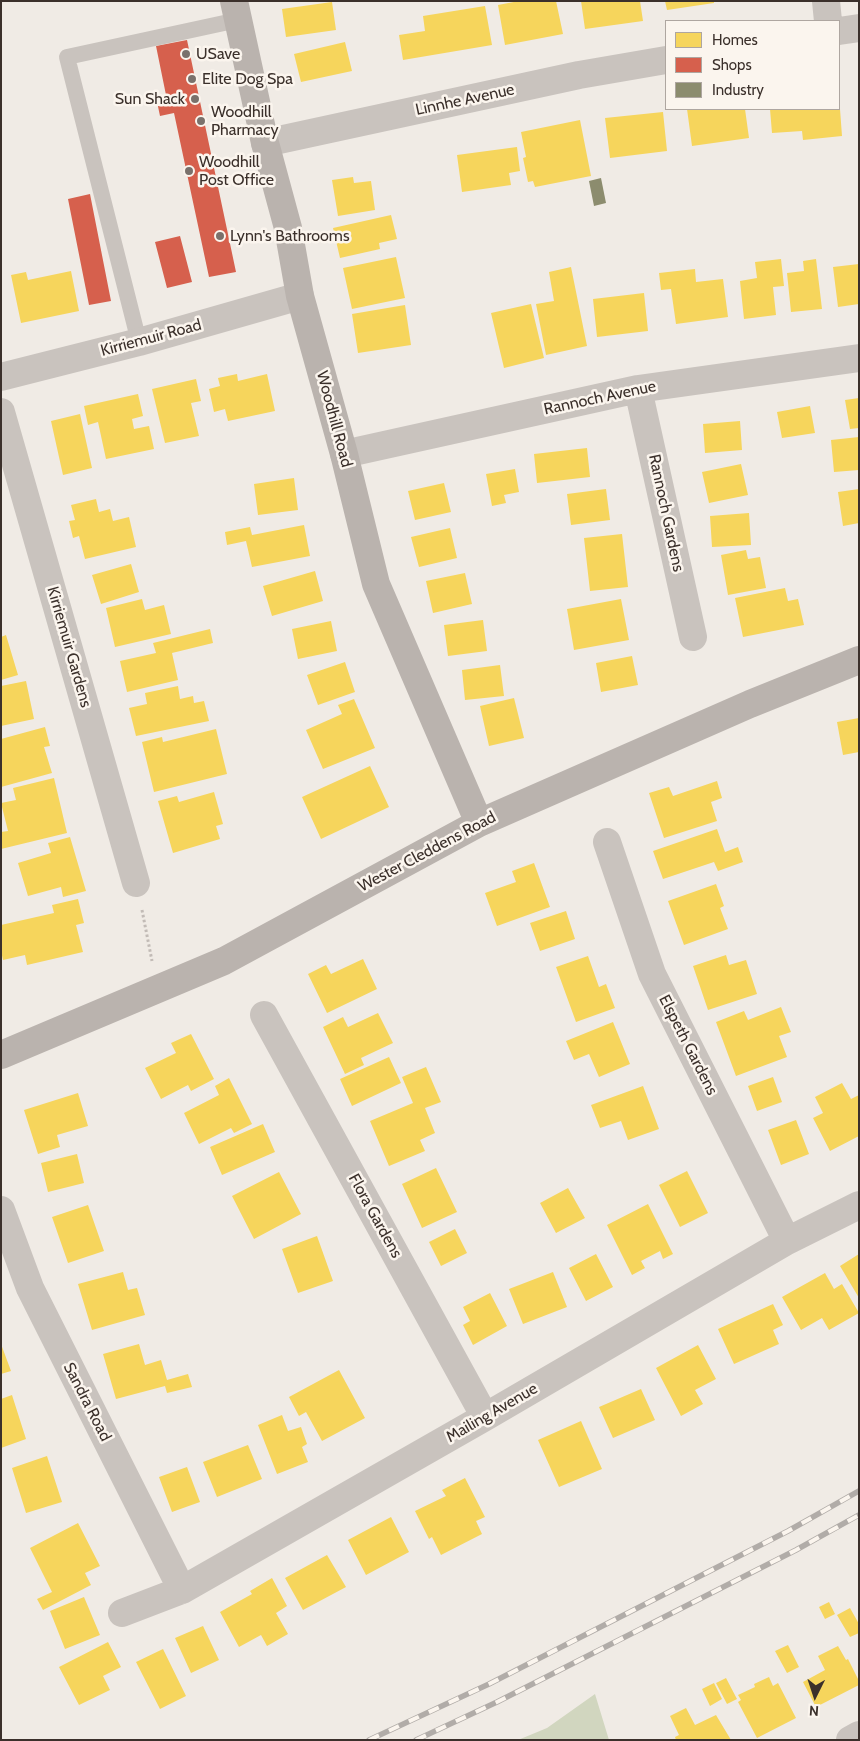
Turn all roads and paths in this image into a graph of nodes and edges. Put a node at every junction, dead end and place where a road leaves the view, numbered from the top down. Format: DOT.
graph roads {
  1 [pos="826,1"];
  2 [pos="236,10"];
  3 [pos="828,20"];
  4 [pos="859,28"];
  5 [pos="840,31"];
  6 [pos="665,60"];
  7 [pos="265,143"];
  8 [pos="300,296"];
  9 [pos="139,342"];
  10 [pos="859,358"];
  11 [pos="1,377"];
  12 [pos="638,389"];
  13 [pos="1,412"];
  14 [pos="344,454"];
  15 [pos="693,637"];
  16 [pos="859,660"];
  17 [pos="480,823"];
  18 [pos="607,842"];
  19 [pos="136,883"];
  20 [pos="158,989"];
  21 [pos="264,1015"];
  22 [pos="1,1055"];
  23 [pos="859,1205"];
  24 [pos="1,1210"];
  25 [pos="787,1241"];
  26 [pos="486,1417"];
  27 [pos="182,1590"];
  28 [pos="122,1613"];
  29 [pos="859,1735"];
  30 [pos="850,1740"];
  1 -- 3 [label="street"];
  2 -- 7 [label="street, Woodhill Road"];
  2 -- 9 [label="lane"];
  4 -- 5 [label="street"];
  6 -- 7 [label="street, Linnhe Avenue"];
  7 -- 8 [label="street, Woodhill Road"];
  8 -- 9 [label="street, Kirriemuir Road"];
  8 -- 14 [label="street, Woodhill Road"];
  9 -- 11 [label="street, Kirriemuir Road"];
  10 -- 12 [label="street, Rannoch Avenue"];
  12 -- 14 [label="street, Rannoch Avenue"];
  12 -- 15 [label="street, Rannoch Gardens"];
  13 -- 19 [label="street, Kirriemuir Gardens"];
  14 -- 17 [label="street, Woodhill Road"];
  16 -- 17 [label="street, Wester Cleddens Road"];
  17 -- 20 [label="street, Wester Cleddens Road"];
  18 -- 25 [label="street, Elspeth Gardens"];
  19 -- 20 [label="path"];
  20 -- 22 [label="street, Wester Cleddens Road"];
  21 -- 26 [label="street, Flora Gardens"];
  23 -- 25 [label="street, Mailing Avenue"];
  24 -- 27 [label="street, Sandra Road"];
  25 -- 26 [label="street, Mailing Avenue"];
  26 -- 27 [label="street, Mailing Avenue"];
  27 -- 28 [label="street, Mailing Avenue"];
  29 -- 30 [label="street"];
}
